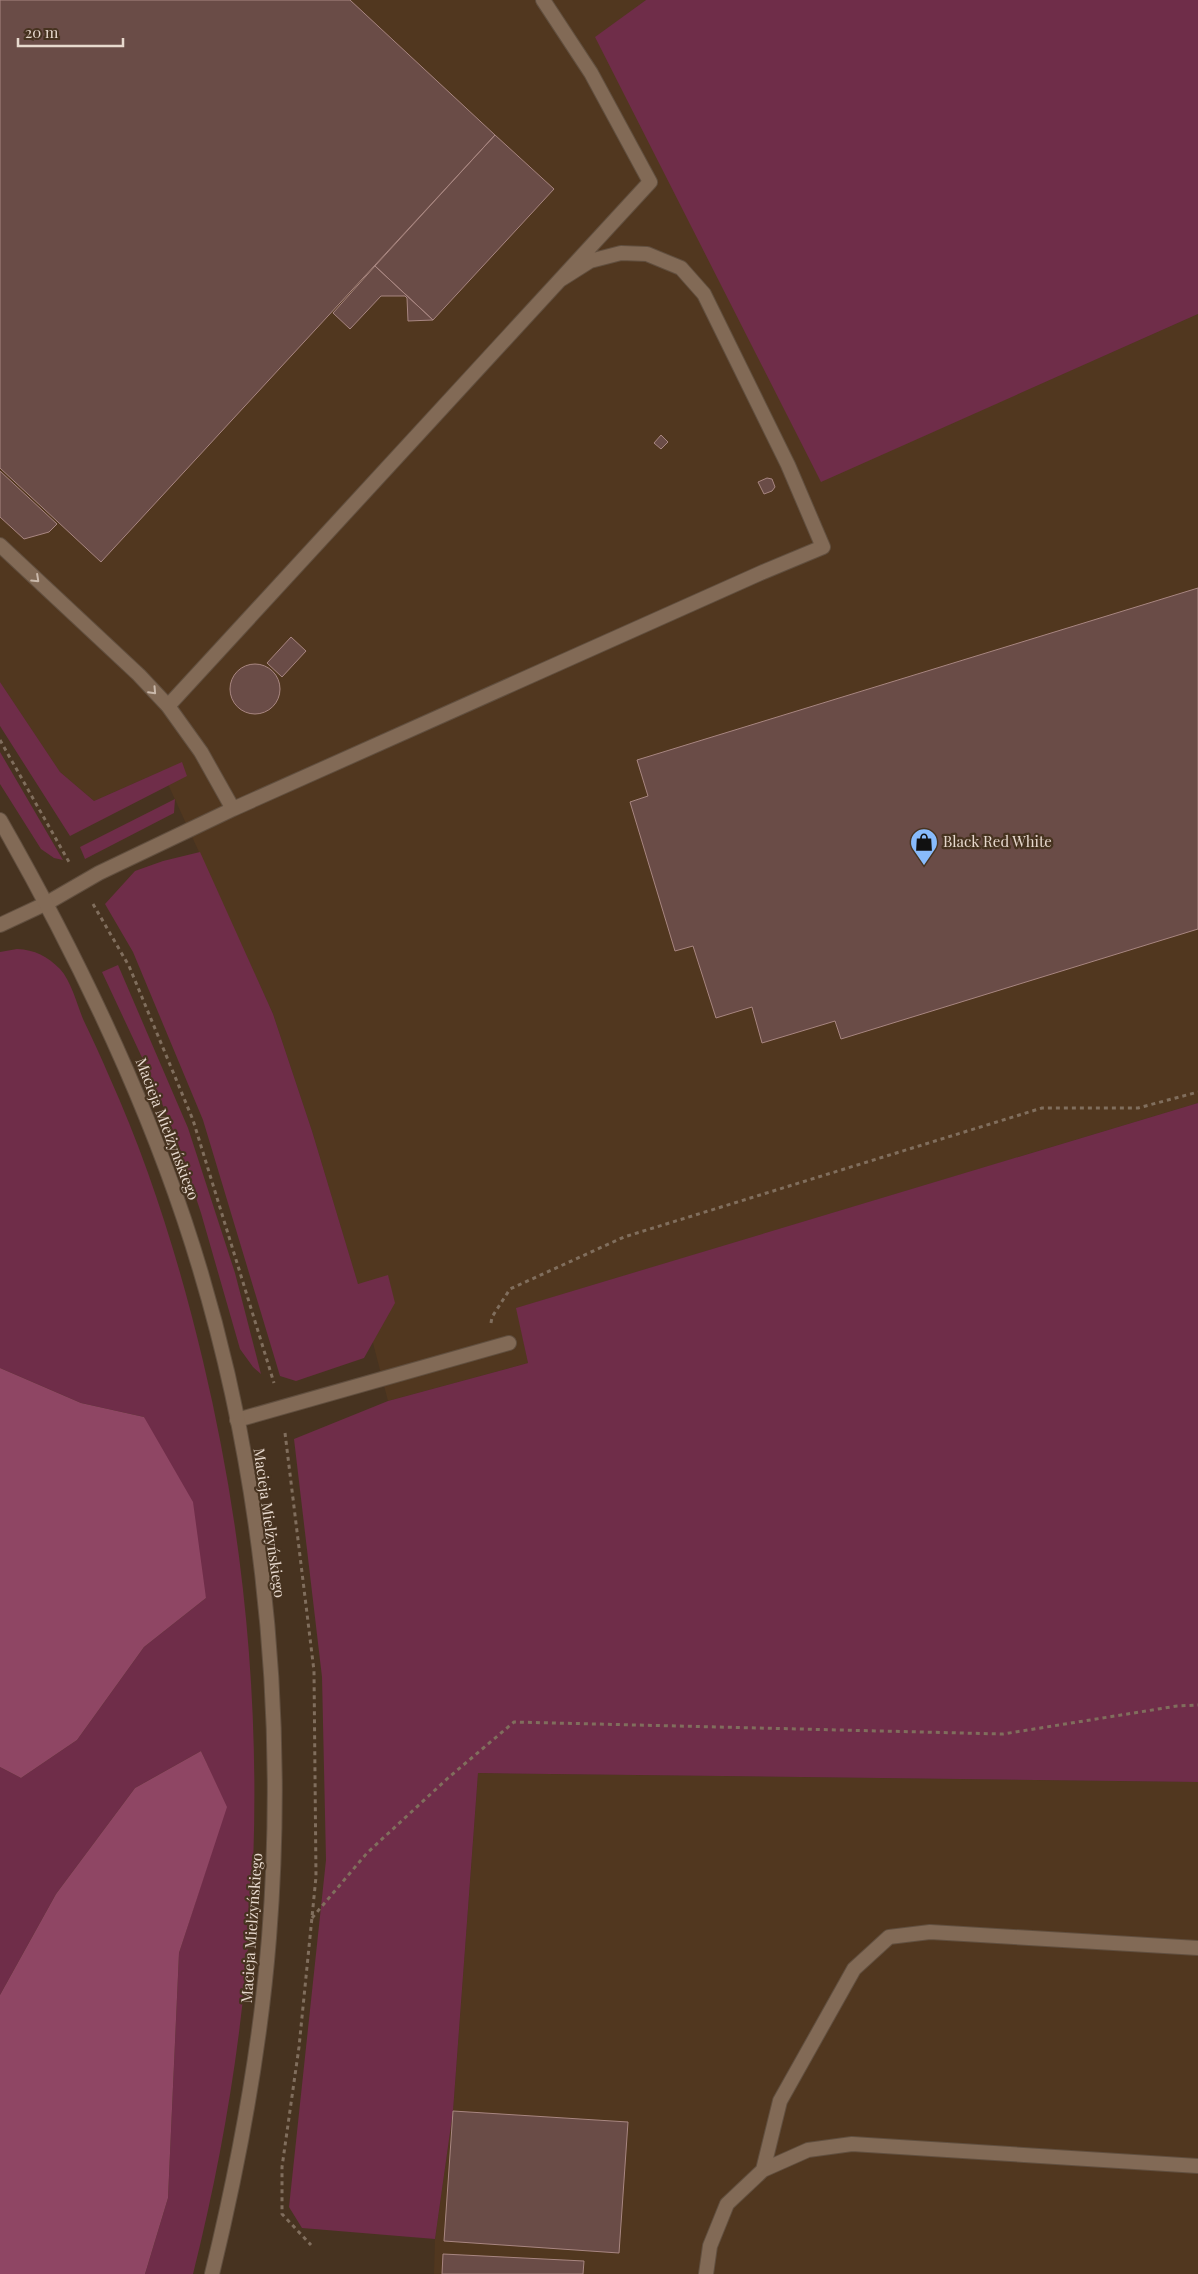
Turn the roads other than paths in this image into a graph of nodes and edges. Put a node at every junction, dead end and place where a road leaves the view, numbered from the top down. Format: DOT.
graph roads {
  1 [pos="543,0"];
  2 [pos="560,280"];
  3 [pos="0,546"];
  4 [pos="168,706"];
  5 [pos="233,809"];
  6 [pos="0,820"];
  7 [pos="47,903"];
  8 [pos="0,924"];
  9 [pos="509,1344"];
  10 [pos="237,1420"];
  11 [pos="1198,1948"];
  12 [pos="1198,2166"];
  13 [pos="763,2170"];
  14 [pos="213,2274"];
  15 [pos="218,2274"];
  16 [pos="706,2274"];
  1 -- 2 [label="street"];
  2 -- 4 [label="street"];
  2 -- 5 [label="street"];
  3 -- 4 [label="street, one-way"];
  4 -- 5 [label="street"];
  5 -- 7 [label="street"];
  6 -- 7 [label="street, Macieja Mielżyńskiego"];
  7 -- 8 [label="street"];
  7 -- 10 [label="street, Macieja Mielżyńskiego"];
  9 -- 10 [label="street"];
  10 -- 14 [label="street, Macieja Mielżyńskiego"];
  11 -- 13 [label="street"];
  12 -- 13 [label="street"];
  13 -- 16 [label="street"];
  14 -- 15 [label="street"];
}
